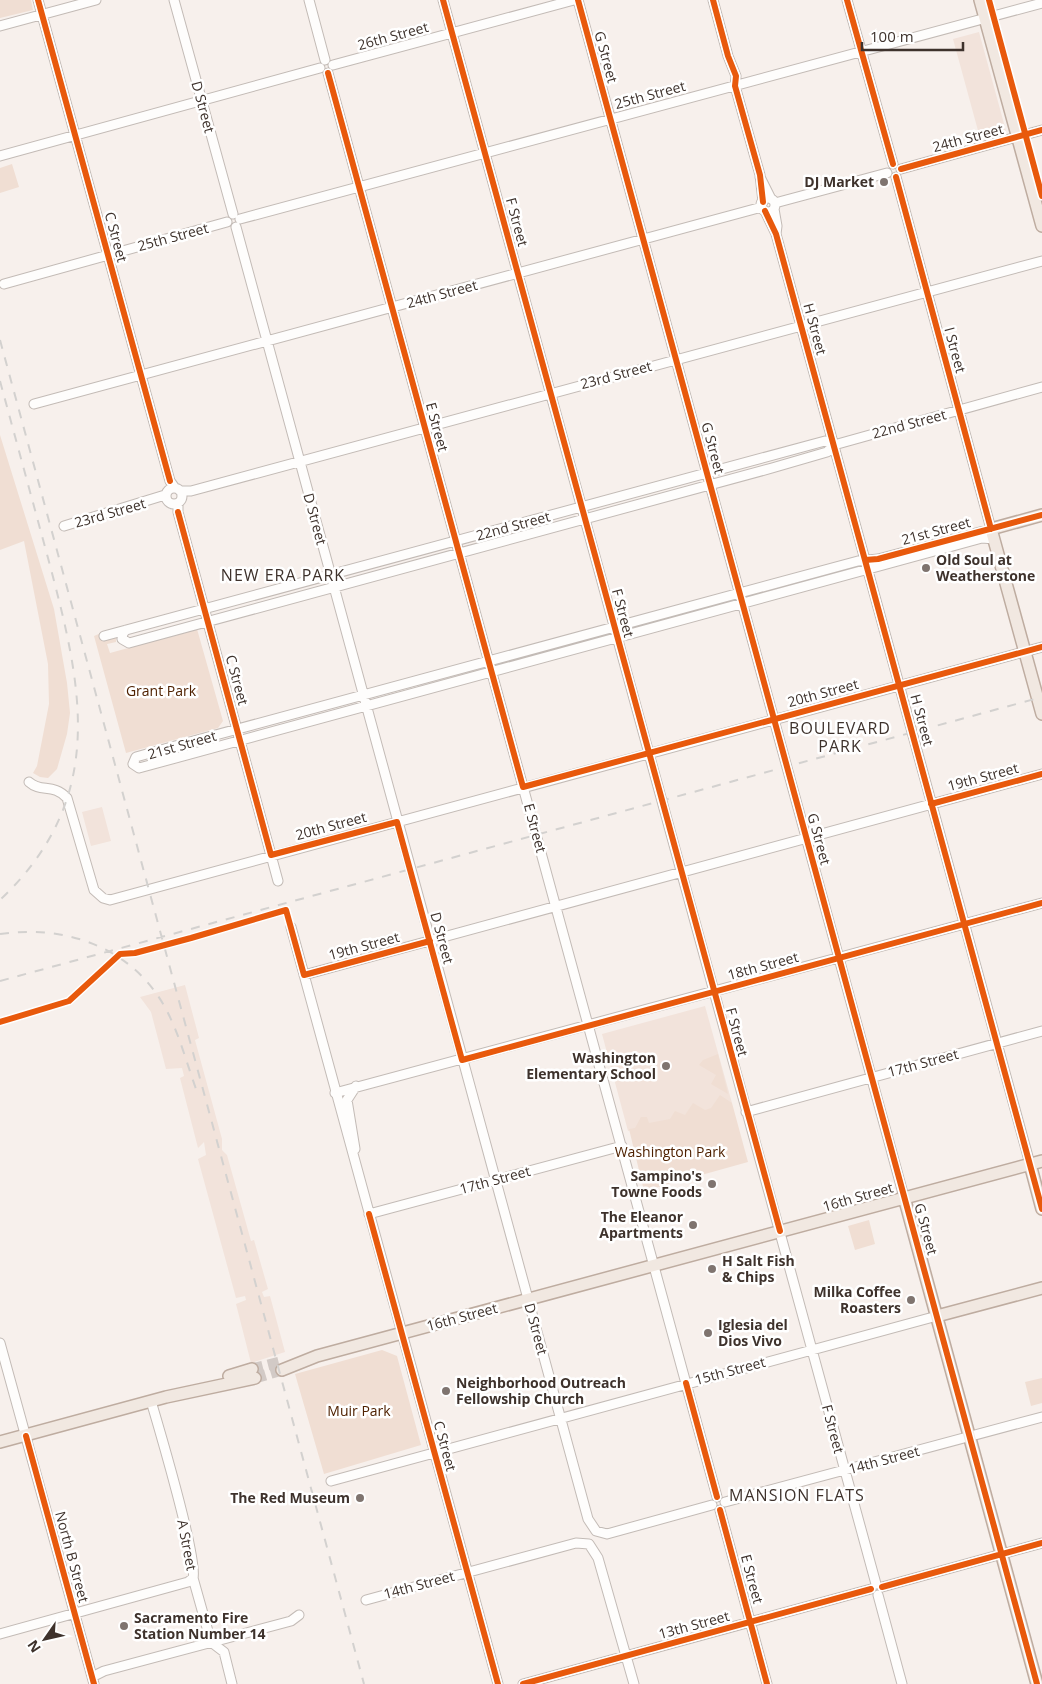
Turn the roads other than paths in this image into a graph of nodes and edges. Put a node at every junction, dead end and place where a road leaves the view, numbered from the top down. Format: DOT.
graph roads {
  1 [pos="38,0"];
  2 [pos="96,0"];
  3 [pos="174,0"];
  4 [pos="309,0"];
  5 [pos="443,0"];
  6 [pos="576,0"];
  7 [pos="713,0"];
  8 [pos="847,0"];
  9 [pos="980,0"];
  10 [pos="1042,3"];
  11 [pos="42,15"];
  12 [pos="985,19"];
  13 [pos="0,26"];
  14 [pos="452,33"];
  15 [pos="861,52"];
  16 [pos="325,60"];
  17 [pos="333,65"];
  18 [pos="324,71"];
  19 [pos="736,86"];
  20 [pos="201,101"];
  21 [pos="610,119"];
  22 [pos="1042,130"];
  23 [pos="75,135"];
  24 [pos="1018,137"];
  25 [pos="485,153"];
  26 [pos="0,156"];
  27 [pos="897,170"];
  28 [pos="359,187"];
  29 [pos="768,205"];
  30 [pos="237,220"];
  31 [pos="1042,226"];
  32 [pos="643,239"];
  33 [pos="108,255"];
  34 [pos="1042,261"];
  35 [pos="518,274"];
  36 [pos="4,284"];
  37 [pos="926,292"];
  38 [pos="391,308"];
  39 [pos="801,325"];
  40 [pos="267,341"];
  41 [pos="675,360"];
  42 [pos="141,375"];
  43 [pos="1042,387"];
  44 [pos="550,393"];
  45 [pos="34,404"];
  46 [pos="959,411"];
  47 [pos="425,427"];
  48 [pos="834,445"];
  49 [pos="299,461"];
  50 [pos="707,473"];
  51 [pos="710,485"];
  52 [pos="172,497"];
  53 [pos="581,507"];
  54 [pos="1042,515"];
  55 [pos="584,519"];
  56 [pos="64,526"];
  57 [pos="992,534"];
  58 [pos="456,541"];
  59 [pos="459,552"];
  60 [pos="865,560"];
  61 [pos="867,570"];
  62 [pos="330,575"];
  63 [pos="333,587"];
  64 [pos="740,594"];
  65 [pos="743,604"];
  66 [pos="204,610"];
  67 [pos="208,621"];
  68 [pos="614,628"];
  69 [pos="126,630"];
  70 [pos="104,636"];
  71 [pos="617,638"];
  72 [pos="1042,647"];
  73 [pos="1025,651"];
  74 [pos="488,662"];
  75 [pos="492,673"];
  76 [pos="899,686"];
  77 [pos="363,695"];
  78 [pos="366,707"];
  79 [pos="1042,714"];
  80 [pos="774,719"];
  81 [pos="237,730"];
  82 [pos="240,741"];
  83 [pos="175,746"];
  84 [pos="648,753"];
  85 [pos="178,758"];
  86 [pos="1042,774"];
  87 [pos="29,782"];
  88 [pos="523,787"];
  89 [pos="931,804"];
  90 [pos="397,822"];
  91 [pos="806,839"];
  92 [pos="271,855"];
  93 [pos="681,873"];
  94 [pos="278,881"];
  95 [pos="1042,903"];
  96 [pos="556,906"];
  97 [pos="964,924"];
  98 [pos="291,927"];
  99 [pos="430,940"];
  100 [pos="839,959"];
  101 [pos="304,975"];
  102 [pos="713,992"];
  103 [pos="589,1026"];
  104 [pos="1042,1032"];
  105 [pos="997,1044"];
  106 [pos="462,1060"];
  107 [pos="871,1078"];
  108 [pos="357,1086"];
  109 [pos="335,1093"];
  110 [pos="746,1112"];
  111 [pos="622,1146"];
  112 [pos="1042,1161"];
  113 [pos="1030,1164"];
  114 [pos="356,1170"];
  115 [pos="496,1180"];
  116 [pos="904,1197"];
  117 [pos="1042,1209"];
  118 [pos="369,1214"];
  119 [pos="780,1231"];
  120 [pos="655,1266"];
  121 [pos="1042,1288"];
  122 [pos="528,1299"];
  123 [pos="937,1316"];
  124 [pos="401,1333"];
  125 [pos="0,1343"];
  126 [pos="811,1349"];
  127 [pos="281,1366"];
  128 [pos="253,1373"];
  129 [pos="686,1383"];
  130 [pos="151,1401"];
  131 [pos="1042,1417"];
  132 [pos="560,1418"];
  133 [pos="26,1436"];
  134 [pos="970,1437"];
  135 [pos="0,1442"];
  136 [pos="434,1453"];
  137 [pos="844,1471"];
  138 [pos="331,1481"];
  139 [pos="719,1504"];
  140 [pos="596,1531"];
  141 [pos="1042,1543"];
  142 [pos="1003,1555"];
  143 [pos="468,1572"];
  144 [pos="193,1578"];
  145 [pos="877,1589"];
  146 [pos="366,1600"];
  147 [pos="74,1613"];
  148 [pos="299,1615"];
  149 [pos="750,1622"];
  150 [pos="0,1634"];
  151 [pos="211,1642"];
  152 [pos="626,1656"];
  153 [pos="93,1680"];
  154 [pos="232,1684"];
  155 [pos="498,1684"];
  156 [pos="523,1684"];
  157 [pos="634,1684"];
  158 [pos="768,1684"];
  159 [pos="902,1684"];
  160 [pos="1038,1684"];
  1 -- 11 [label="street, C Street"];
  2 -- 11 [label="street"];
  3 -- 20 [label="street, D Street"];
  4 -- 16 [label="street"];
  5 -- 14 [label="street, F Street"];
  6 -- 14 [label="street, 26th Street"];
  6 -- 21 [label="street, G Street"];
  7 -- 19 [label="street, H Street"];
  8 -- 15 [label="street, I Street"];
  9 -- 12 [label="main road"];
  10 -- 12 [label="street, 25th Street"];
  11 -- 13 [label="street"];
  11 -- 23 [label="street, C Street"];
  12 -- 15 [label="street, 25th Street"];
  12 -- 24 [label="main road"];
  14 -- 17 [label="street, 26th Street"];
  14 -- 25 [label="street, F Street"];
  15 -- 19 [label="street, 25th Street"];
  15 -- 27 [label="street, I Street"];
  16 -- 17 [label="street"];
  16 -- 18 [label="street"];
  17 -- 18 [label="street"];
  18 -- 20 [label="street"];
  18 -- 28 [label="street, E Street"];
  19 -- 21 [label="street, 25th Street"];
  19 -- 29 [label="street, H Street"];
  20 -- 23 [label="street"];
  20 -- 30 [label="street, D Street"];
  21 -- 25 [label="street, 25th Street"];
  21 -- 32 [label="street, G Street"];
  22 -- 24 [label="street, 24th Street"];
  23 -- 26 [label="street"];
  23 -- 33 [label="street, C Street"];
  24 -- 27 [label="street, 24th Street"];
  24 -- 31 [label="main road"];
  25 -- 28 [label="street, 25th Street"];
  25 -- 35 [label="street, F Street"];
  27 -- 29 [label="street, 24th Street"];
  27 -- 37 [label="street, I Street"];
  28 -- 30 [label="street, 25th Street"];
  28 -- 38 [label="street, E Street"];
  29 -- 32 [label="street, 24th Street"];
  29 -- 39 [label="street, H Street"];
  30 -- 33 [label="street, 25th Street"];
  30 -- 40 [label="street, D Street"];
  32 -- 35 [label="street, 24th Street"];
  32 -- 41 [label="street, G Street"];
  33 -- 36 [label="street, 25th Street"];
  33 -- 42 [label="street, C Street"];
  34 -- 37 [label="street, 23rd Street"];
  35 -- 38 [label="street, 24th Street"];
  35 -- 44 [label="street, F Street"];
  37 -- 39 [label="street, 23rd Street"];
  37 -- 46 [label="street, I Street"];
  38 -- 40 [label="street, 24th Street"];
  38 -- 47 [label="street, E Street"];
  39 -- 41 [label="street, 23rd Street"];
  39 -- 48 [label="street, H Street"];
  40 -- 42 [label="street, 24th Street"];
  40 -- 49 [label="street, D Street"];
  41 -- 44 [label="street, 23rd Street"];
  41 -- 50 [label="street, G Street"];
  42 -- 45 [label="street, 24th Street"];
  42 -- 52 [label="street, C Street"];
  43 -- 46 [label="street, 22nd Street"];
  44 -- 47 [label="street, 23rd Street"];
  44 -- 53 [label="street, F Street"];
  46 -- 48 [label="street, 22nd Street"];
  46 -- 57 [label="street, I Street"];
  47 -- 49 [label="street, 23rd Street"];
  47 -- 58 [label="street, E Street"];
  48 -- 50 [label="street, 22nd Street"];
  48 -- 51 [label="street, 22nd Street"];
  48 -- 60 [label="street, H Street"];
  49 -- 52 [label="street, 23rd Street"];
  49 -- 62 [label="street, D Street"];
  50 -- 51 [label="street, G Street"];
  50 -- 53 [label="street, 22nd Street"];
  51 -- 55 [label="street, 22nd Street"];
  51 -- 64 [label="street, G Street"];
  52 -- 56 [label="street, 23rd Street"];
  52 -- 66 [label="street, C Street"];
  53 -- 55 [label="street, F Street"];
  53 -- 58 [label="street, 22nd Street"];
  54 -- 57 [label="main road, 21st Street"];
  55 -- 59 [label="street, 22nd Street"];
  55 -- 68 [label="street, F Street"];
  57 -- 60 [label="street, 21st Street"];
  57 -- 61 [label="street, 21st Street"];
  57 -- 73 [label="main road, I Street"];
  58 -- 59 [label="street, E Street"];
  58 -- 62 [label="street, 22nd Street"];
  59 -- 63 [label="street, 22nd Street"];
  59 -- 74 [label="street, E Street"];
  60 -- 61 [label="street, H Street"];
  60 -- 64 [label="street, 21st Street"];
  61 -- 65 [label="street, 21st Street"];
  61 -- 76 [label="street, H Street"];
  62 -- 63 [label="street, D Street"];
  62 -- 66 [label="street, 22nd Street"];
  63 -- 67 [label="street, 22nd Street"];
  63 -- 77 [label="street, D Street"];
  64 -- 65 [label="street, G Street"];
  64 -- 68 [label="street, 21st Street"];
  65 -- 71 [label="street, 21st Street"];
  65 -- 80 [label="street, G Street"];
  66 -- 67 [label="street, C Street"];
  66 -- 69 [label="street, 22nd Street"];
  67 -- 69 [label="street, 22nd Street"];
  67 -- 81 [label="street, C Street"];
  68 -- 71 [label="street, F Street"];
  68 -- 74 [label="street, 21st Street"];
  69 -- 70 [label="street, 22nd Street"];
  71 -- 75 [label="street, 21st Street"];
  71 -- 84 [label="street, F Street"];
  72 -- 73 [label="street, 20th Street"];
  73 -- 76 [label="street, 20th Street"];
  73 -- 79 [label="main road, I Street"];
  74 -- 75 [label="street, E Street"];
  74 -- 77 [label="street, 21st Street"];
  75 -- 78 [label="street, 21st Street"];
  75 -- 88 [label="street, E Street"];
  76 -- 80 [label="street, 20th Street"];
  76 -- 89 [label="street, H Street"];
  77 -- 78 [label="street, D Street"];
  77 -- 81 [label="street, 21st Street"];
  78 -- 82 [label="street, 21st Street"];
  78 -- 90 [label="street, D Street"];
  80 -- 84 [label="street, 20th Street"];
  80 -- 91 [label="street, G Street"];
  81 -- 82 [label="street, C Street"];
  81 -- 83 [label="street, 21st Street"];
  82 -- 85 [label="street, 21st Street"];
  82 -- 92 [label="street, C Street"];
  83 -- 85 [label="street"];
  83 -- 85 [label="street, 21st Street"];
  84 -- 88 [label="street, 20th Street"];
  84 -- 93 [label="street, F Street"];
  86 -- 89 [label="street, 19th Street"];
  87 -- 92 [label="street, 20th Street"];
  88 -- 90 [label="street, 20th Street"];
  88 -- 96 [label="street, E Street"];
  89 -- 91 [label="street, 19th Street"];
  89 -- 97 [label="street, H Street"];
  90 -- 92 [label="street, 20th Street"];
  90 -- 99 [label="street, D Street"];
  91 -- 93 [label="street, 19th Street"];
  91 -- 100 [label="street, G Street"];
  92 -- 94 [label="street, C Street"];
  93 -- 96 [label="street, 19th Street"];
  93 -- 102 [label="street, F Street"];
  95 -- 97 [label="street, 18th Street"];
  96 -- 99 [label="street, 19th Street"];
  96 -- 103 [label="street, E Street"];
  97 -- 100 [label="street, 18th Street"];
  97 -- 105 [label="street, H Street"];
  98 -- 101 [label="street, C Street"];
  99 -- 101 [label="street, 19th Street"];
  99 -- 106 [label="street, D Street"];
  100 -- 102 [label="street, 18th Street"];
  100 -- 107 [label="street, G Street"];
  101 -- 109 [label="street, C Street"];
  102 -- 103 [label="street, 18th Street"];
  102 -- 110 [label="street, F Street"];
  103 -- 106 [label="street, 18th Street"];
  103 -- 111 [label="street, E Street"];
  104 -- 105 [label="street, 17th Street"];
  105 -- 107 [label="street, 17th Street"];
  105 -- 113 [label="street, H Street"];
  106 -- 108 [label="street, 18th Street"];
  106 -- 115 [label="street, D Street"];
  107 -- 110 [label="street, 17th Street"];
  107 -- 116 [label="street, G Street"];
  108 -- 109 [label="street, 18th Street"];
  108 -- 114 [label="street, C Street"];
  109 -- 114 [label="street, C Street"];
  110 -- 119 [label="street, F Street"];
  111 -- 115 [label="street, 17th Street"];
  111 -- 120 [label="street, E Street"];
  112 -- 113 [label="main road, 16th Street"];
  113 -- 116 [label="main road, 16th Street"];
  113 -- 117 [label="main road, H Street"];
  114 -- 118 [label="street, C Street"];
  115 -- 118 [label="street, 17th Street"];
  115 -- 122 [label="street, D Street"];
  116 -- 119 [label="main road, 16th Street"];
  116 -- 123 [label="main road, G Street"];
  118 -- 124 [label="street, C Street"];
  119 -- 120 [label="main road, 16th Street"];
  119 -- 126 [label="street, F Street"];
  120 -- 122 [label="main road, 16th Street"];
  120 -- 129 [label="street, E Street"];
  121 -- 123 [label="main road, 15th Street"];
  122 -- 124 [label="main road, 16th Street"];
  122 -- 132 [label="street, D Street"];
  123 -- 126 [label="street, 15th Street"];
  123 -- 134 [label="main road, G Street"];
  124 -- 127 [label="main road, 16th Street"];
  124 -- 136 [label="street, C Street"];
  125 -- 133 [label="street, North B Street"];
  126 -- 129 [label="street, 15th Street"];
  126 -- 137 [label="street, F Street"];
  128 -- 130 [label="main road"];
  129 -- 132 [label="street, 15th Street"];
  129 -- 139 [label="street, E Street"];
  130 -- 133 [label="main road"];
  130 -- 144 [label="street, A Street"];
  131 -- 134 [label="street, 14th Street"];
  132 -- 136 [label="street, 15th Street"];
  132 -- 140 [label="street, D Street"];
  133 -- 135 [label="main road"];
  133 -- 147 [label="street, North B Street"];
  134 -- 137 [label="street, 14th Street"];
  134 -- 142 [label="main road, G Street"];
  136 -- 138 [label="street, 15th Street"];
  136 -- 143 [label="street, C Street"];
  137 -- 139 [label="street, 14th Street"];
  137 -- 145 [label="street, F Street"];
  139 -- 140 [label="street, 14th Street"];
  139 -- 149 [label="street, E Street"];
  141 -- 142 [label="street, 13th Street"];
  142 -- 145 [label="street, 13th Street"];
  142 -- 160 [label="main road, G Street"];
  143 -- 146 [label="street, 14th Street"];
  143 -- 152 [label="street, 14th Street"];
  143 -- 155 [label="street, C Street"];
  144 -- 147 [label="street"];
  144 -- 151 [label="street, A Street"];
  145 -- 149 [label="street, 13th Street"];
  145 -- 159 [label="street, F Street"];
  147 -- 150 [label="street"];
  147 -- 153 [label="street, North B Street"];
  148 -- 151 [label="street"];
  149 -- 152 [label="street, 13th Street"];
  149 -- 158 [label="street, E Street"];
  151 -- 153 [label="street"];
  151 -- 154 [label="street, A Street"];
  152 -- 156 [label="street, 13th Street"];
  152 -- 157 [label="street"];
}
